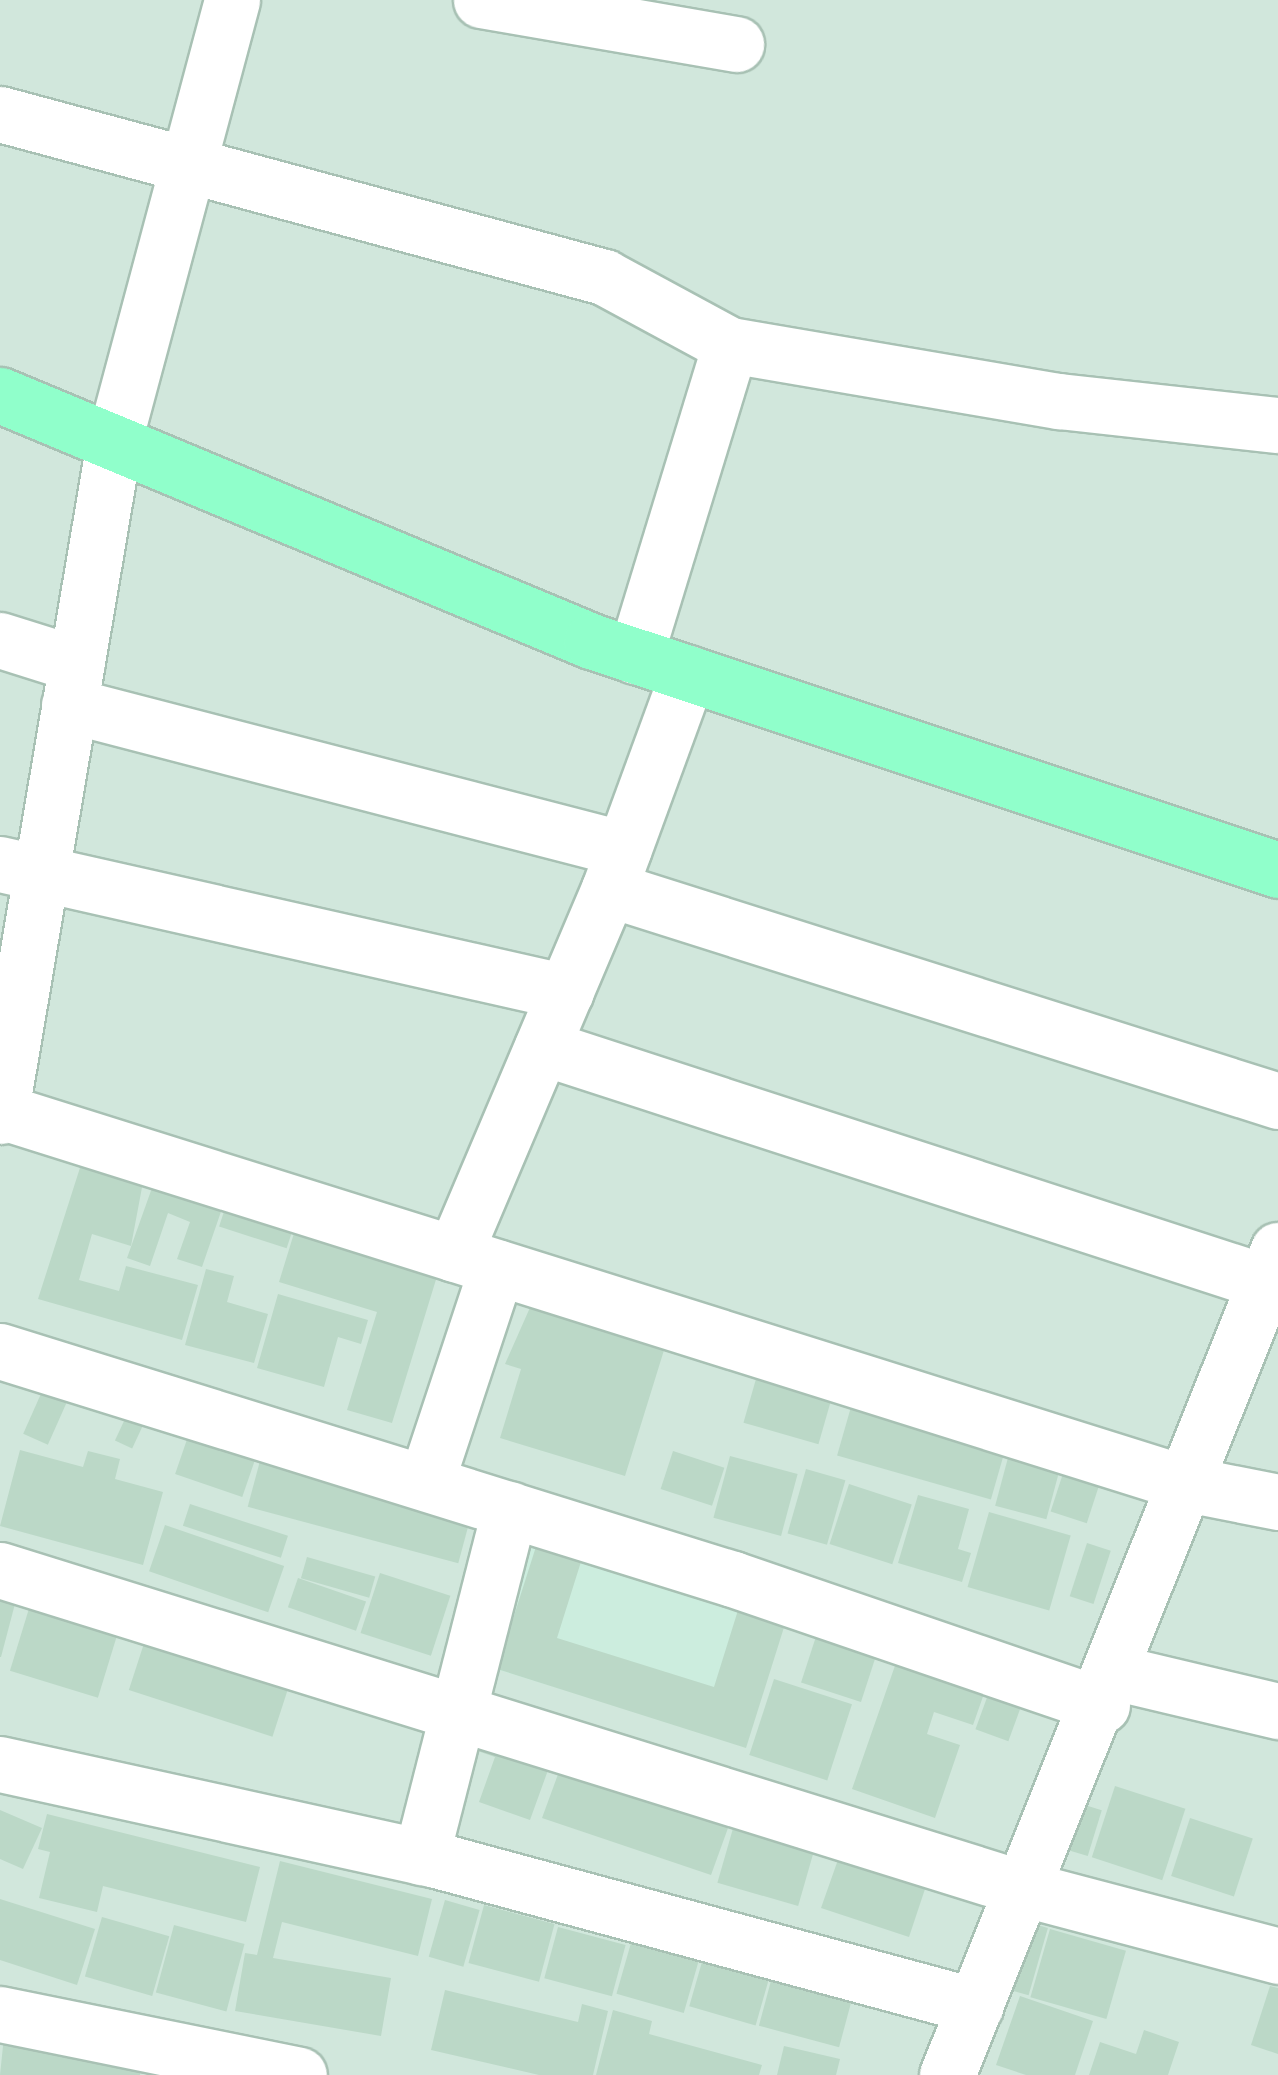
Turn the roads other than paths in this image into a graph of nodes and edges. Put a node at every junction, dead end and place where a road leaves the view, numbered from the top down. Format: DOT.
graph roads {
  1 [pos="232,0"];
  2 [pos="481,0"];
  3 [pos="736,44"];
  4 [pos="0,114"];
  5 [pos="187,166"];
  6 [pos="730,346"];
  7 [pos="0,395"];
  8 [pos="1278,425"];
  9 [pos="115,437"];
  10 [pos="0,640"];
  11 [pos="635,656"];
  12 [pos="688,673"];
  13 [pos="73,685"];
  14 [pos="617,869"];
  15 [pos="20,870"];
  16 [pos="1278,870"];
  17 [pos="566,992"];
  18 [pos="542,1047"];
  19 [pos="1278,1102"];
  20 [pos="0,1112"];
  21 [pos="476,1261"];
  22 [pos="1272,1266"];
  23 [pos="0,1351"];
  24 [pos="426,1482"];
  25 [pos="1187,1484"];
  26 [pos="1278,1502"];
  27 [pos="510,1509"];
  28 [pos="0,1570"];
  29 [pos="1108,1688"];
  30 [pos="456,1709"];
  31 [pos="1278,1711"];
  32 [pos="0,1764"];
  33 [pos="421,1857"];
  34 [pos="1025,1890"];
  35 [pos="1278,1956"];
  36 [pos="976,2006"];
  37 [pos="0,2014"];
  38 [pos="299,2075"];
  39 [pos="947,2075"];
  1 -- 5 [label="street"];
  2 -- 3 [label="street"];
  4 -- 5 [label="street"];
  5 -- 6 [label="street"];
  5 -- 9 [label="street"];
  6 -- 8 [label="street"];
  6 -- 11 [label="street"];
  7 -- 9 [label="main road"];
  9 -- 11 [label="main road"];
  9 -- 13 [label="street"];
  10 -- 13 [label="street"];
  11 -- 12 [label="main road"];
  12 -- 14 [label="street"];
  12 -- 16 [label="main road"];
  13 -- 14 [label="street"];
  13 -- 15 [label="street"];
  14 -- 17 [label="street"];
  14 -- 19 [label="street"];
  15 -- 17 [label="street"];
  15 -- 20 [label="street"];
  17 -- 18 [label="street"];
  18 -- 21 [label="street"];
  18 -- 22 [label="street"];
  20 -- 21 [label="street"];
  21 -- 24 [label="street"];
  21 -- 25 [label="street"];
  22 -- 25 [label="street"];
  23 -- 24 [label="street"];
  24 -- 27 [label="street"];
  25 -- 26 [label="street"];
  25 -- 29 [label="street"];
  27 -- 29 [label="street"];
  27 -- 30 [label="street"];
  28 -- 30 [label="street"];
  29 -- 31 [label="street"];
  29 -- 34 [label="street"];
  30 -- 33 [label="street"];
  30 -- 34 [label="street"];
  32 -- 33 [label="street"];
  33 -- 36 [label="street"];
  34 -- 35 [label="street"];
  34 -- 36 [label="street"];
  36 -- 39 [label="street"];
  37 -- 38 [label="street"];
}
